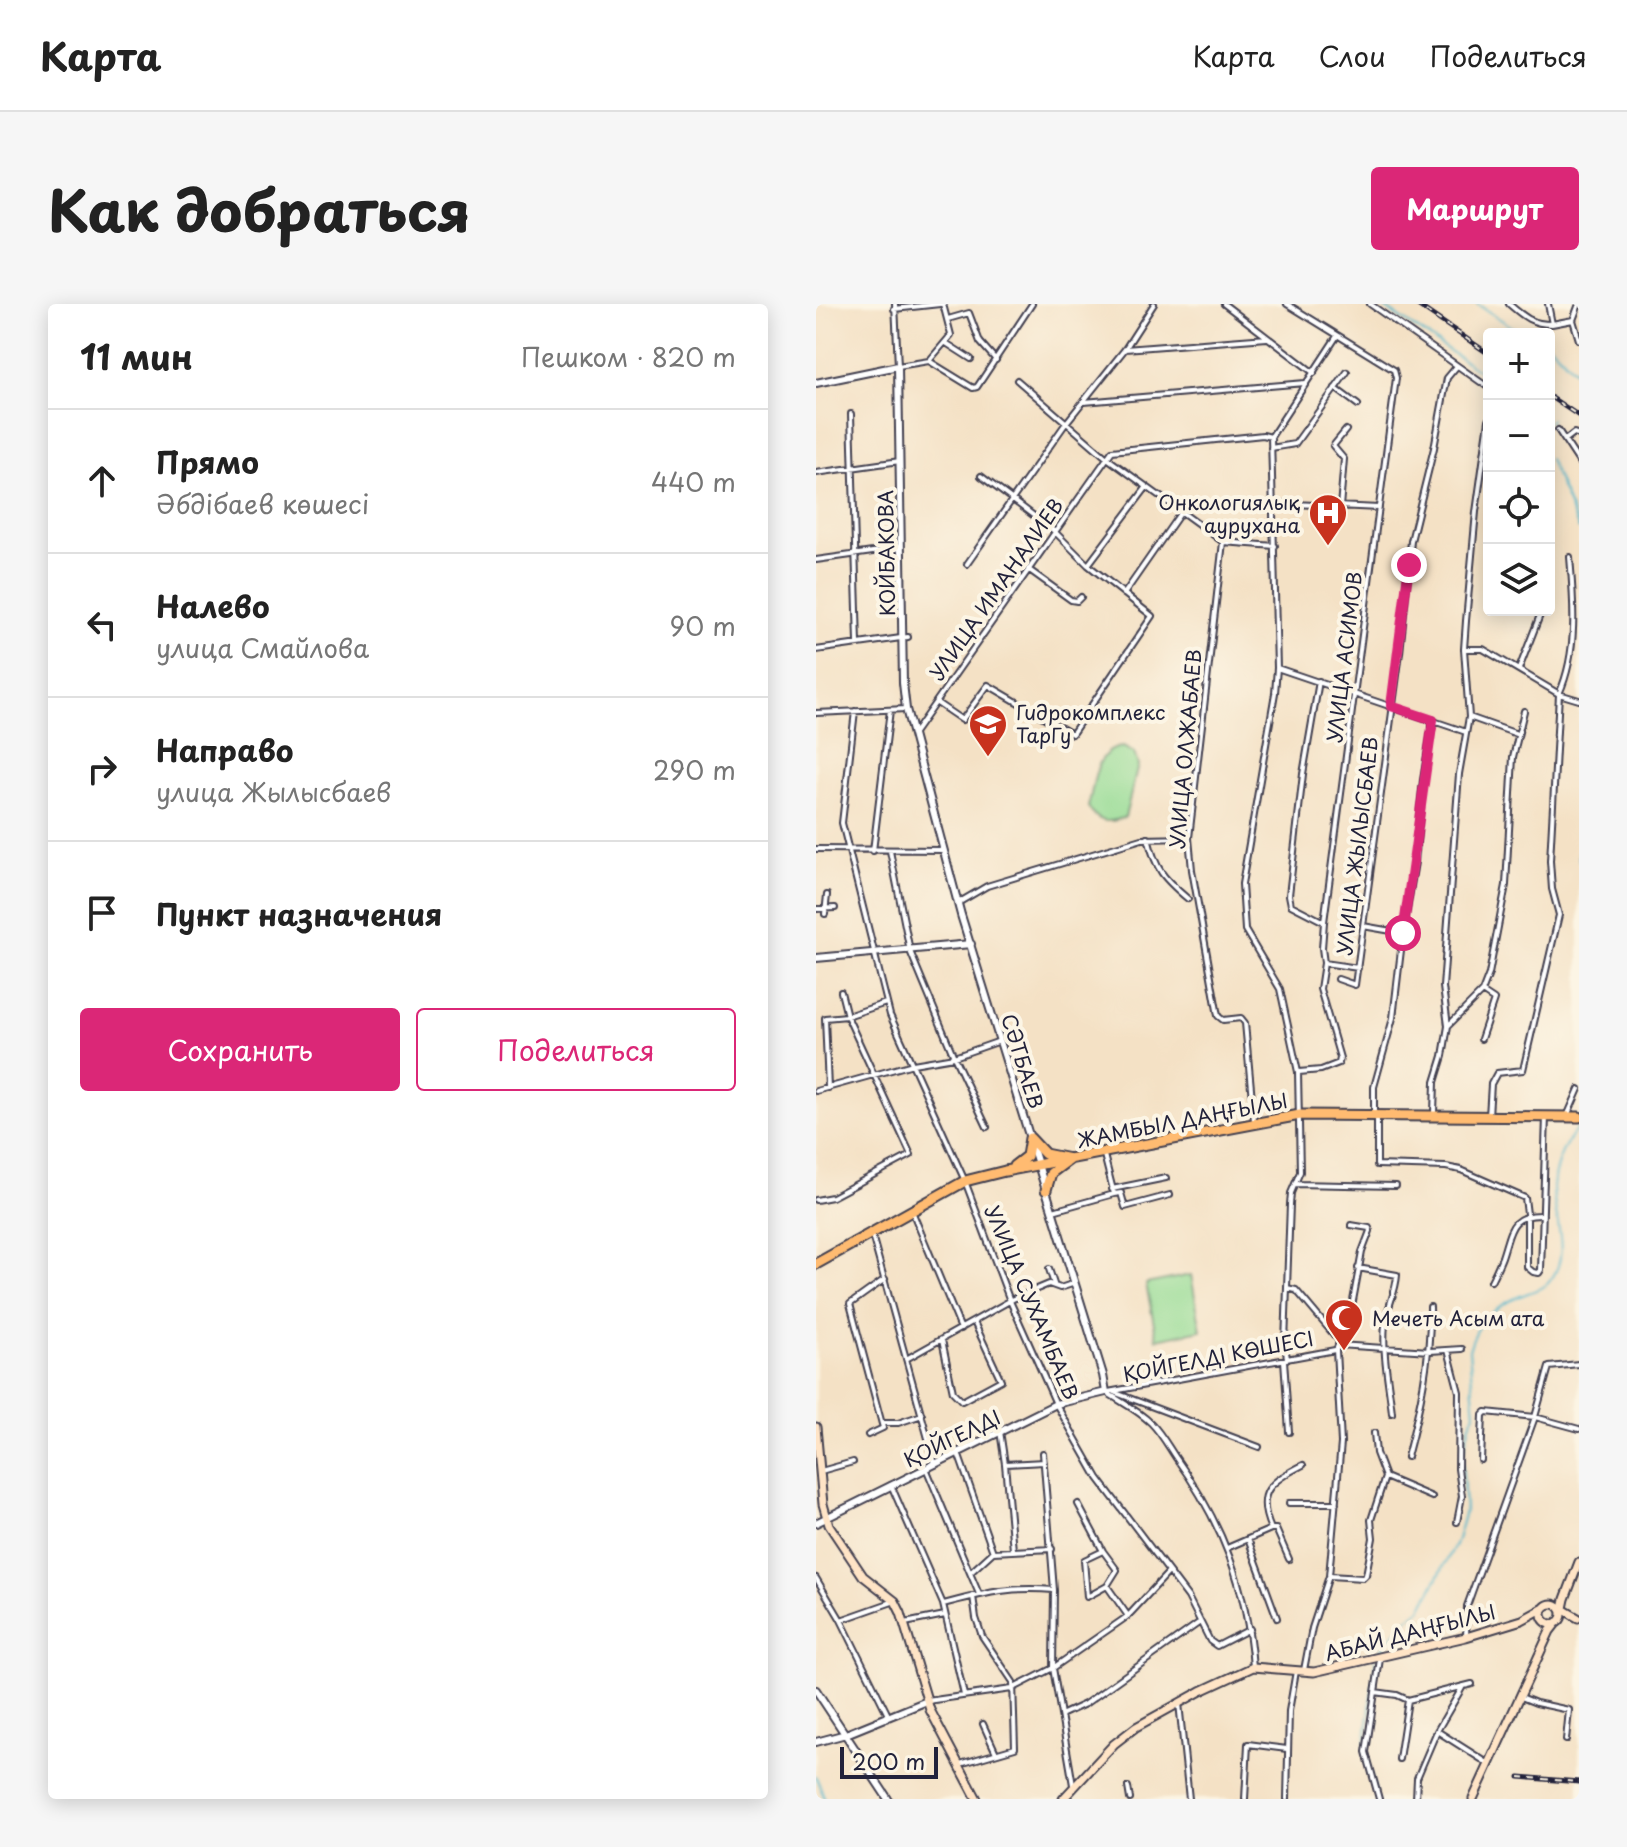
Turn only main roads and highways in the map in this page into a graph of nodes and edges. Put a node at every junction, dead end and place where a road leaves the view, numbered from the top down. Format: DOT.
graph roads {
  1 [pos="1579,1117"];
  2 [pos="1070,1159"];
  3 [pos="1005,1171"];
  4 [pos="1046,1190"];
  5 [pos="816,1264"];
  6 [pos="816,1427"];
  7 [pos="1579,1562"];
  8 [pos="1570,1584"];
  9 [pos="1547,1606"];
  10 [pos="1560,1615"];
  11 [pos="1579,1618"];
  12 [pos="1522,1620"];
  13 [pos="1546,1622"];
  14 [pos="1549,1635"];
  15 [pos="977,1799"];
  16 [pos="1063,1799"];
  17 [pos="1473,1799"];
  1 -- 2 [label="main road, ЖАМБЫЛ ДАҢҒЫЛЫ"];
  2 -- 3 [label="main road, ЖАМБЫЛ ДАҢҒЫЛЫ"];
  2 -- 3 [label="main road"];
  2 -- 4 [label="main road"];
  3 -- 5 [label="main road, ЖАМБЫЛ ДАҢҒЫЛЫ"];
  6 -- 15 [label="main road"];
  7 -- 8 [label="main road"];
  8 -- 9 [label="main road"];
  8 -- 10 [label="main road"];
  9 -- 10 [label="main road"];
  9 -- 12 [label="main road"];
  9 -- 13 [label="main road"];
  10 -- 11 [label="main road"];
  10 -- 13 [label="main road"];
  10 -- 14 [label="main road"];
  12 -- 13 [label="main road"];
  12 -- 16 [label="main road, АБАЙ ДАҢҒЫЛЫ"];
  13 -- 14 [label="main road"];
  14 -- 17 [label="main road"];
}
